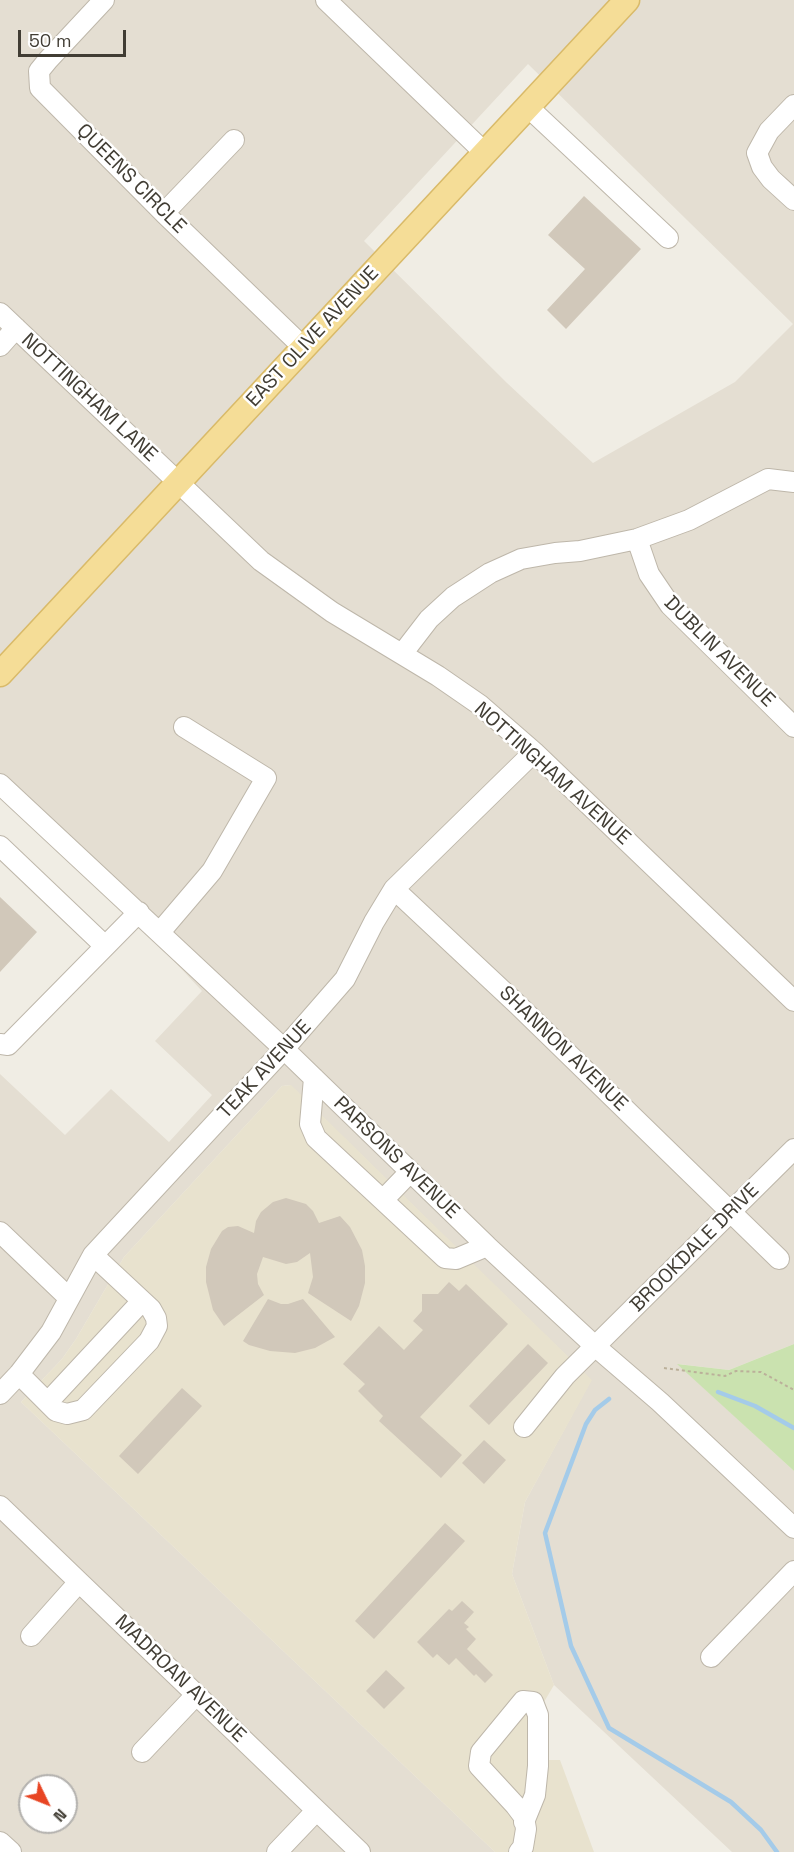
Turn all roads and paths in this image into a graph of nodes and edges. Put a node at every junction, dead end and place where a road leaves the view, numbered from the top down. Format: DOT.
graph roads {
  1 [pos="104,0"];
  2 [pos="326,0"];
  3 [pos="627,0"];
  4 [pos="794,105"];
  5 [pos="528,107"];
  6 [pos="234,140"];
  7 [pos="485,153"];
  8 [pos="794,200"];
  9 [pos="164,213"];
  10 [pos="668,238"];
  11 [pos="0,314"];
  12 [pos="16,328"];
  13 [pos="0,346"];
  14 [pos="303,347"];
  15 [pos="178,482"];
  16 [pos="794,482"];
  17 [pos="637,539"];
  18 [pos="402,654"];
  19 [pos="0,674"];
  20 [pos="184,727"];
  21 [pos="794,727"];
  22 [pos="534,752"];
  23 [pos="1,786"];
  24 [pos="0,846"];
  25 [pos="394,889"];
  26 [pos="139,912"];
  27 [pos="160,932"];
  28 [pos="105,946"];
  29 [pos="794,1001"];
  30 [pos="0,1044"];
  31 [pos="284,1049"];
  32 [pos="314,1078"];
  33 [pos="794,1149"];
  34 [pos="410,1172"];
  35 [pos="383,1200"];
  36 [pos="730,1212"];
  37 [pos="0,1232"];
  38 [pos="487,1246"];
  39 [pos="93,1256"];
  40 [pos="779,1259"];
  41 [pos="69,1299"];
  42 [pos="142,1301"];
  43 [pos="596,1347"];
  44 [pos="664,1368"];
  45 [pos="19,1374"];
  46 [pos="794,1390"];
  47 [pos="0,1394"];
  48 [pos="48,1402"];
  49 [pos="524,1427"];
  50 [pos="0,1506"];
  51 [pos="794,1528"];
  52 [pos="794,1571"];
  53 [pos="79,1582"];
  54 [pos="31,1636"];
  55 [pos="711,1657"];
  56 [pos="196,1695"];
  57 [pos="142,1752"];
  58 [pos="316,1811"];
  59 [pos="525,1822"];
  60 [pos="0,1842"];
  61 [pos="11,1852"];
  62 [pos="277,1852"];
  63 [pos="360,1852"];
  64 [pos="519,1852"];
  1 -- 9 [label="street, QUEENS CIRCLE"];
  2 -- 7 [label="street"];
  3 -- 5 [label="main road, EAST OLIVE AVENUE"];
  4 -- 8 [label="street"];
  5 -- 7 [label="main road, EAST OLIVE AVENUE"];
  5 -- 10 [label="street"];
  6 -- 9 [label="street"];
  7 -- 14 [label="main road, EAST OLIVE AVENUE"];
  9 -- 14 [label="street, QUEENS CIRCLE"];
  11 -- 12 [label="street, NOTTINGHAM LANE"];
  12 -- 13 [label="street"];
  12 -- 15 [label="street, NOTTINGHAM LANE"];
  14 -- 15 [label="main road, EAST OLIVE AVENUE"];
  15 -- 18 [label="street, NOTTINGHAM AVENUE"];
  15 -- 19 [label="main road, EAST OLIVE AVENUE"];
  16 -- 17 [label="street"];
  17 -- 18 [label="street"];
  17 -- 21 [label="street, DUBLIN AVENUE"];
  18 -- 22 [label="street, NOTTINGHAM AVENUE"];
  20 -- 27 [label="street"];
  22 -- 25 [label="street, TEAK AVENUE"];
  22 -- 29 [label="street, NOTTINGHAM AVENUE"];
  23 -- 26 [label="street, PARSONS AVENUE"];
  24 -- 28 [label="street"];
  25 -- 31 [label="street, TEAK AVENUE"];
  25 -- 36 [label="street, SHANNON AVENUE"];
  26 -- 27 [label="street, PARSONS AVENUE"];
  26 -- 28 [label="street"];
  27 -- 31 [label="street, PARSONS AVENUE"];
  28 -- 30 [label="street"];
  31 -- 32 [label="street, PARSONS AVENUE"];
  31 -- 39 [label="street, TEAK AVENUE"];
  32 -- 34 [label="street, PARSONS AVENUE"];
  32 -- 35 [label="street"];
  33 -- 36 [label="street, BROOKDALE DRIVE"];
  34 -- 35 [label="street"];
  34 -- 38 [label="street, PARSONS AVENUE"];
  35 -- 38 [label="street"];
  36 -- 40 [label="street, SHANNON AVENUE"];
  36 -- 43 [label="street, BROOKDALE DRIVE"];
  37 -- 41 [label="street"];
  38 -- 43 [label="street, PARSONS AVENUE"];
  39 -- 41 [label="street, TEAK AVENUE"];
  39 -- 42 [label="street"];
  41 -- 45 [label="street, TEAK AVENUE"];
  42 -- 48 [label="street"];
  42 -- 48 [label="street"];
  43 -- 49 [label="street, BROOKDALE DRIVE"];
  43 -- 51 [label="street, PARSONS AVENUE"];
  44 -- 46 [label="path"];
  45 -- 47 [label="street, TEAK AVENUE"];
  45 -- 48 [label="street"];
  50 -- 53 [label="street, MADROAN AVENUE"];
  52 -- 55 [label="street"];
  53 -- 54 [label="street"];
  53 -- 56 [label="street, MADROAN AVENUE"];
  56 -- 57 [label="street"];
  56 -- 58 [label="street, MADROAN AVENUE"];
  58 -- 62 [label="street"];
  58 -- 63 [label="street, MADROAN AVENUE"];
  59 -- 59 [label="street"];
  59 -- 64 [label="street"];
  60 -- 61 [label="street"];
}
